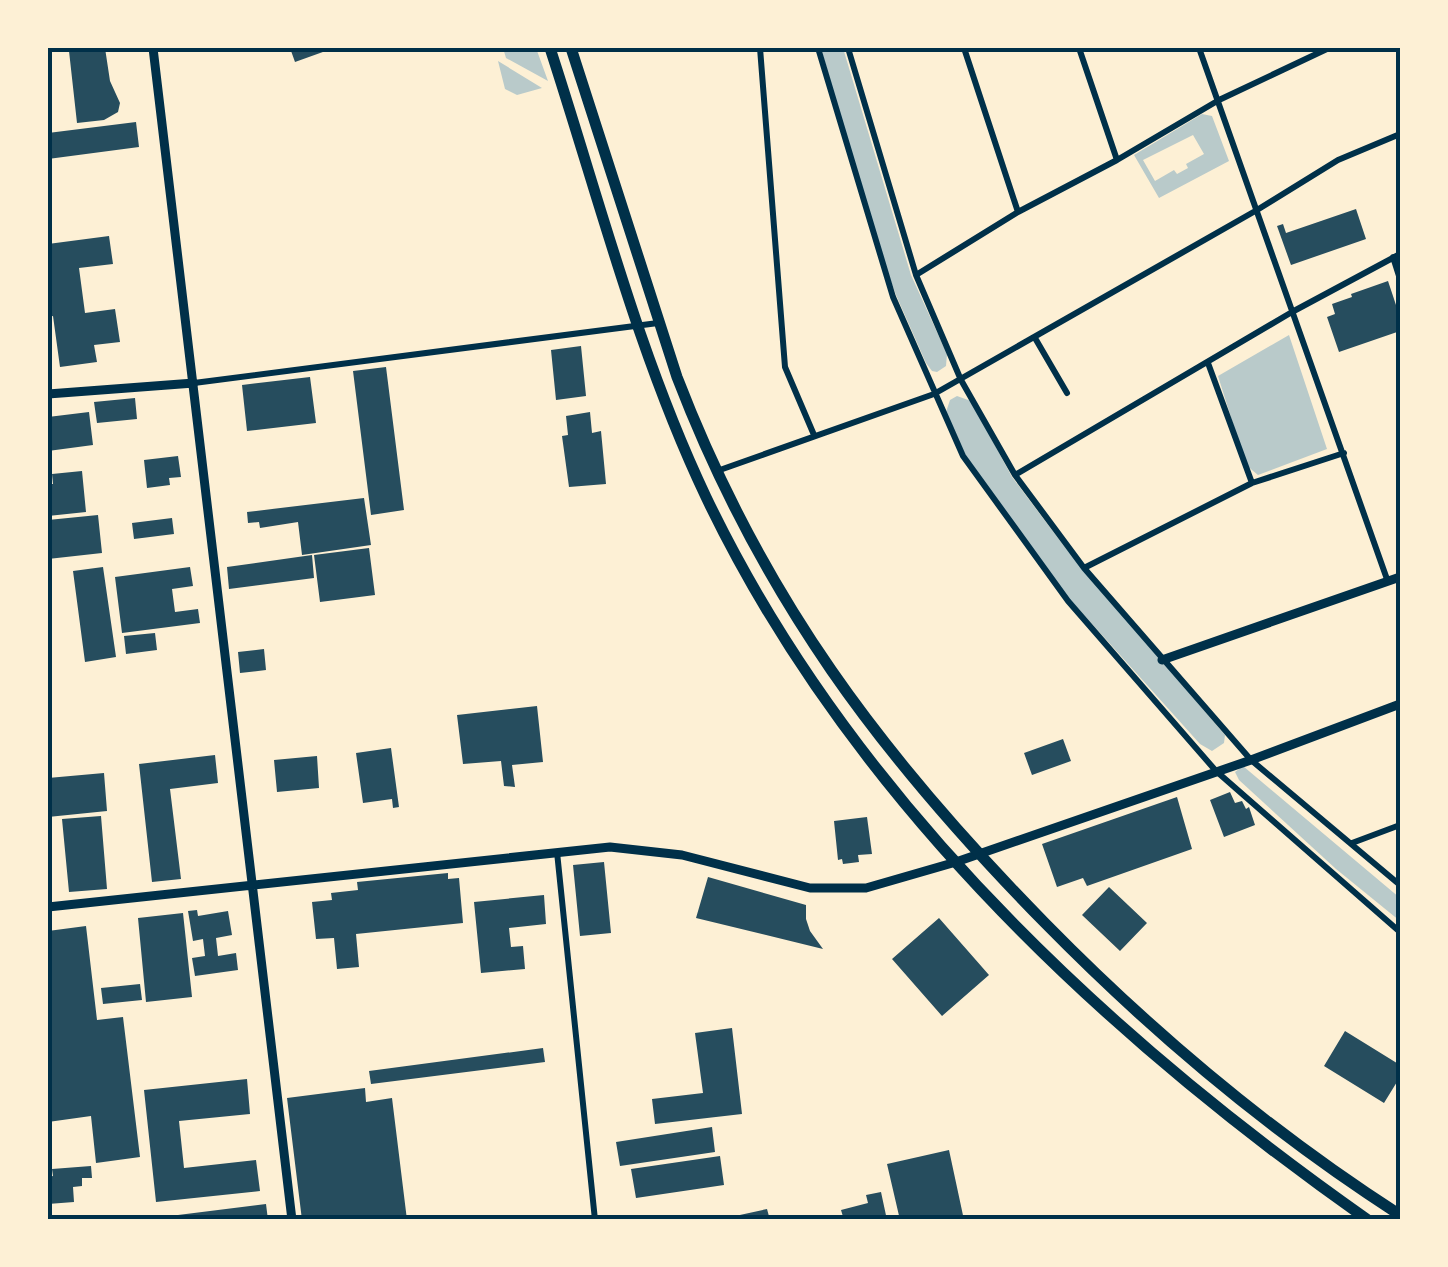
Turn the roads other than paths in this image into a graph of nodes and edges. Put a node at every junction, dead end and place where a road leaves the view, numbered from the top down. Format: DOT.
graph roads {
  1 [pos="152,48"];
  2 [pos="550,48"];
  3 [pos="571,48"];
  4 [pos="760,48"];
  5 [pos="818,48"];
  6 [pos="848,48"];
  7 [pos="964,48"];
  8 [pos="1079,48"];
  9 [pos="1200,48"];
  10 [pos="1329,48"];
  11 [pos="1319,49"];
  12 [pos="1219,100"];
  13 [pos="1400,134"];
  14 [pos="1116,160"];
  15 [pos="1258,210"];
  16 [pos="1018,212"];
  17 [pos="1397,256"];
  18 [pos="916,275"];
  19 [pos="1400,279"];
  20 [pos="1292,312"];
  21 [pos="660,322"];
  22 [pos="638,327"];
  23 [pos="1035,338"];
  24 [pos="1208,363"];
  25 [pos="962,380"];
  26 [pos="194,382"];
  27 [pos="1067,393"];
  28 [pos="48,394"];
  29 [pos="934,394"];
  30 [pos="814,435"];
  31 [pos="1344,453"];
  32 [pos="716,471"];
  33 [pos="1015,475"];
  34 [pos="1252,483"];
  35 [pos="1084,568"];
  36 [pos="1400,577"];
  37 [pos="1388,582"];
  38 [pos="1162,660"];
  39 [pos="1400,704"];
  40 [pos="1251,760"];
  41 [pos="1216,771"];
  42 [pos="1400,824"];
  43 [pos="1351,844"];
  44 [pos="556,851"];
  45 [pos="978,854"];
  46 [pos="956,862"];
  47 [pos="254,884"];
  48 [pos="1400,885"];
  49 [pos="48,907"];
  50 [pos="1400,932"];
  51 [pos="1400,1215"];
  52 [pos="292,1220"];
  53 [pos="595,1220"];
  54 [pos="1368,1220"];
  1 -- 26 [label="street"];
  2 -- 22 [label="highway"];
  3 -- 21 [label="highway"];
  4 -- 30 [label="street"];
  5 -- 29 [label="street"];
  6 -- 18 [label="street"];
  7 -- 16 [label="street"];
  8 -- 14 [label="street"];
  9 -- 12 [label="street"];
  10 -- 11 [label="street"];
  11 -- 12 [label="street"];
  12 -- 14 [label="street"];
  12 -- 15 [label="street"];
  13 -- 15 [label="street"];
  14 -- 16 [label="street"];
  15 -- 20 [label="street"];
  15 -- 23 [label="street"];
  16 -- 18 [label="street"];
  17 -- 19 [label="street"];
  17 -- 20 [label="street"];
  18 -- 25 [label="street"];
  20 -- 24 [label="street"];
  20 -- 31 [label="street"];
  21 -- 22 [label="street"];
  21 -- 32 [label="highway"];
  22 -- 26 [label="street"];
  22 -- 46 [label="highway"];
  23 -- 25 [label="street"];
  23 -- 27 [label="street"];
  24 -- 33 [label="street"];
  24 -- 34 [label="street"];
  25 -- 29 [label="street"];
  25 -- 33 [label="street"];
  26 -- 28 [label="street"];
  26 -- 47 [label="street"];
  29 -- 30 [label="street"];
  29 -- 41 [label="street"];
  30 -- 32 [label="street"];
  31 -- 34 [label="street"];
  31 -- 37 [label="street"];
  32 -- 45 [label="highway"];
  33 -- 35 [label="street"];
  34 -- 35 [label="street"];
  35 -- 38 [label="street"];
  36 -- 37 [label="street"];
  37 -- 38 [label="street"];
  38 -- 40 [label="street"];
  39 -- 40 [label="street"];
  40 -- 41 [label="street"];
  40 -- 43 [label="street"];
  41 -- 45 [label="street"];
  41 -- 50 [label="street"];
  42 -- 43 [label="street"];
  43 -- 48 [label="street"];
  44 -- 46 [label="street"];
  44 -- 47 [label="street"];
  44 -- 53 [label="street"];
  45 -- 46 [label="street"];
  45 -- 51 [label="highway"];
  46 -- 54 [label="highway"];
  47 -- 49 [label="street"];
  47 -- 52 [label="street"];
}
